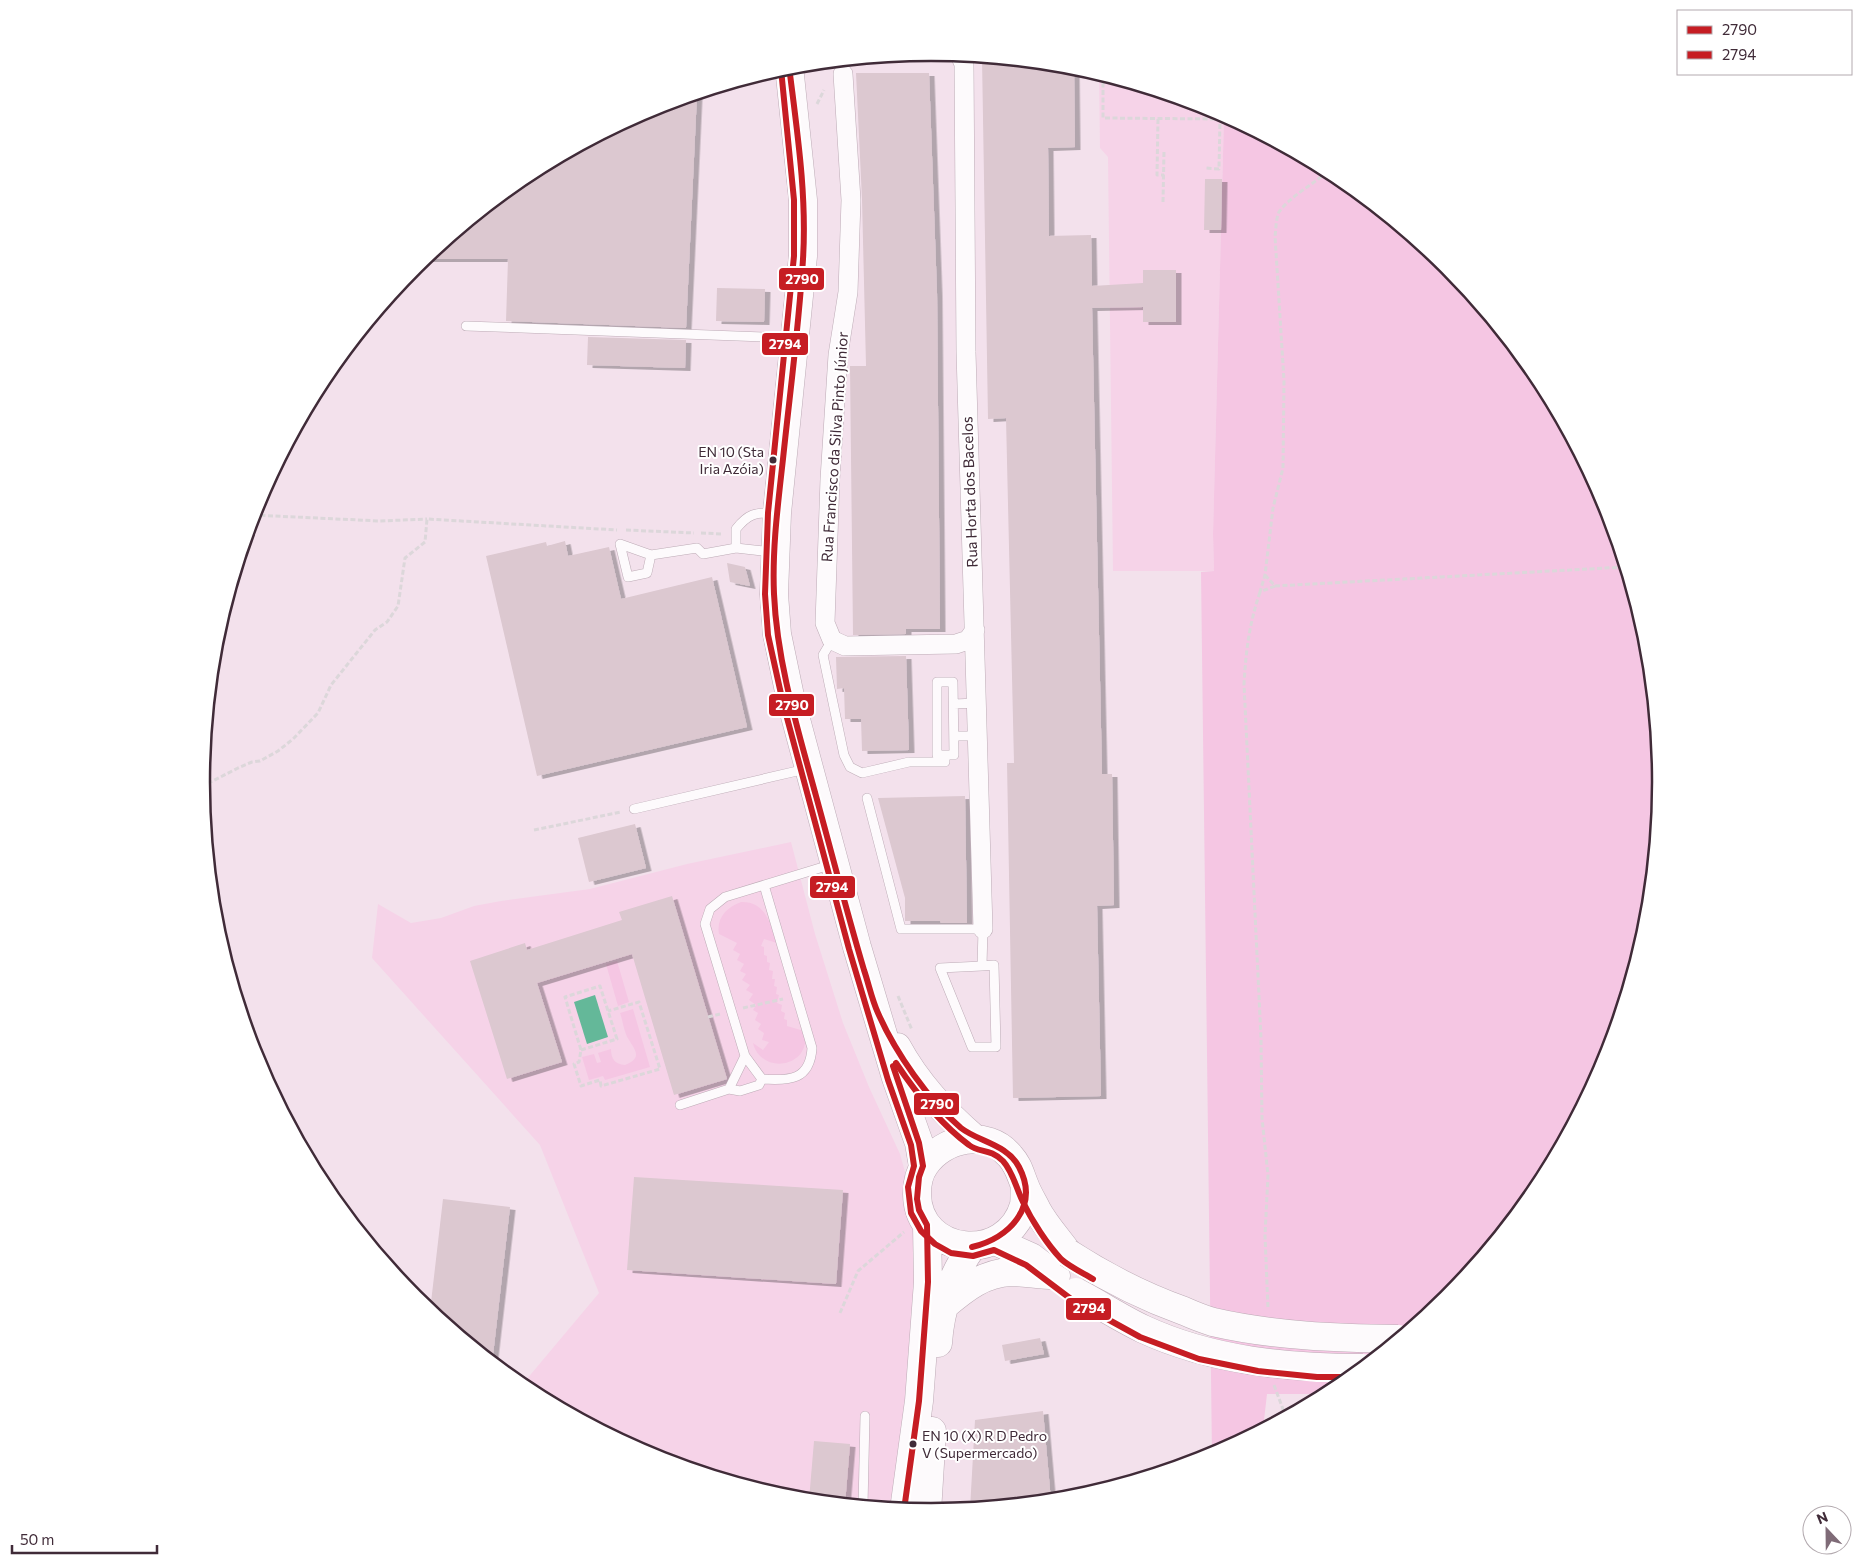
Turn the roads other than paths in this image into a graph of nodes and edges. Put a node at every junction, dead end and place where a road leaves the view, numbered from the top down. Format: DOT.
graph roads {
  1 [pos="963,62"];
  2 [pos="843,74"];
  3 [pos="790,75"];
  4 [pos="466,326"];
  5 [pos="796,338"];
  6 [pos="777,513"];
  7 [pos="736,548"];
  8 [pos="775,552"];
  9 [pos="651,555"];
  10 [pos="975,630"];
  11 [pos="832,640"];
  12 [pos="977,703"];
  13 [pos="954,704"];
  14 [pos="954,736"];
  15 [pos="978,736"];
  16 [pos="945,755"];
  17 [pos="809,768"];
  18 [pos="867,798"];
  19 [pos="634,809"];
  20 [pos="834,863"];
  21 [pos="764,885"];
  22 [pos="983,929"];
  23 [pos="982,966"];
  24 [pos="876,1010"];
  25 [pos="745,1056"];
  26 [pos="762,1079"];
  27 [pos="730,1089"];
  28 [pos="680,1105"];
  29 [pos="975,1139"];
  30 [pos="923,1166"];
  31 [pos="1025,1186"];
  32 [pos="918,1227"];
  33 [pos="984,1244"];
  34 [pos="1061,1264"];
  35 [pos="945,1305"];
  36 [pos="1390,1339"];
  37 [pos="1352,1368"];
  38 [pos="864,1416"];
  39 [pos="863,1500"];
  40 [pos="905,1503"];
  41 [pos="927,1504"];
  1 -- 10 [label="street, Rua Horta dos Bacelos"];
  2 -- 11 [label="street, Rua Francisco da Silva Pinto Júnior"];
  3 -- 5 [label="main road"];
  4 -- 5 [label="lane"];
  5 -- 6 [label="main road"];
  6 -- 7 [label="lane"];
  6 -- 8 [label="main road"];
  7 -- 8 [label="lane"];
  7 -- 9 [label="lane"];
  8 -- 17 [label="main road"];
  10 -- 11 [label="street"];
  10 -- 12 [label="street, Rua Horta dos Bacelos"];
  11 -- 16 [label="lane"];
  12 -- 13 [label="lane"];
  12 -- 15 [label="street, Rua Horta dos Bacelos"];
  13 -- 14 [label="lane"];
  13 -- 16 [label="lane"];
  14 -- 15 [label="lane"];
  14 -- 16 [label="lane"];
  15 -- 22 [label="street, Rua Horta dos Bacelos"];
  17 -- 19 [label="lane"];
  17 -- 20 [label="main road"];
  18 -- 22 [label="lane"];
  20 -- 21 [label="lane"];
  20 -- 24 [label="main road"];
  21 -- 25 [label="lane"];
  21 -- 26 [label="lane"];
  22 -- 23 [label="lane"];
  23 -- 23 [label="lane"];
  24 -- 29 [label="main road"];
  24 -- 30 [label="main road"];
  25 -- 26 [label="lane"];
  25 -- 27 [label="lane"];
  26 -- 27 [label="lane"];
  27 -- 28 [label="lane"];
  29 -- 30 [label="main road"];
  29 -- 31 [label="main road"];
  30 -- 32 [label="main road"];
  31 -- 33 [label="main road"];
  31 -- 34 [label="main road"];
  32 -- 33 [label="main road"];
  32 -- 40 [label="main road"];
  33 -- 34 [label="main road"];
  33 -- 35 [label="main road"];
  34 -- 35 [label="main road"];
  34 -- 36 [label="main road, bridge"];
  34 -- 37 [label="main road, bridge"];
  35 -- 41 [label="main road"];
  38 -- 39 [label="lane"];
}
